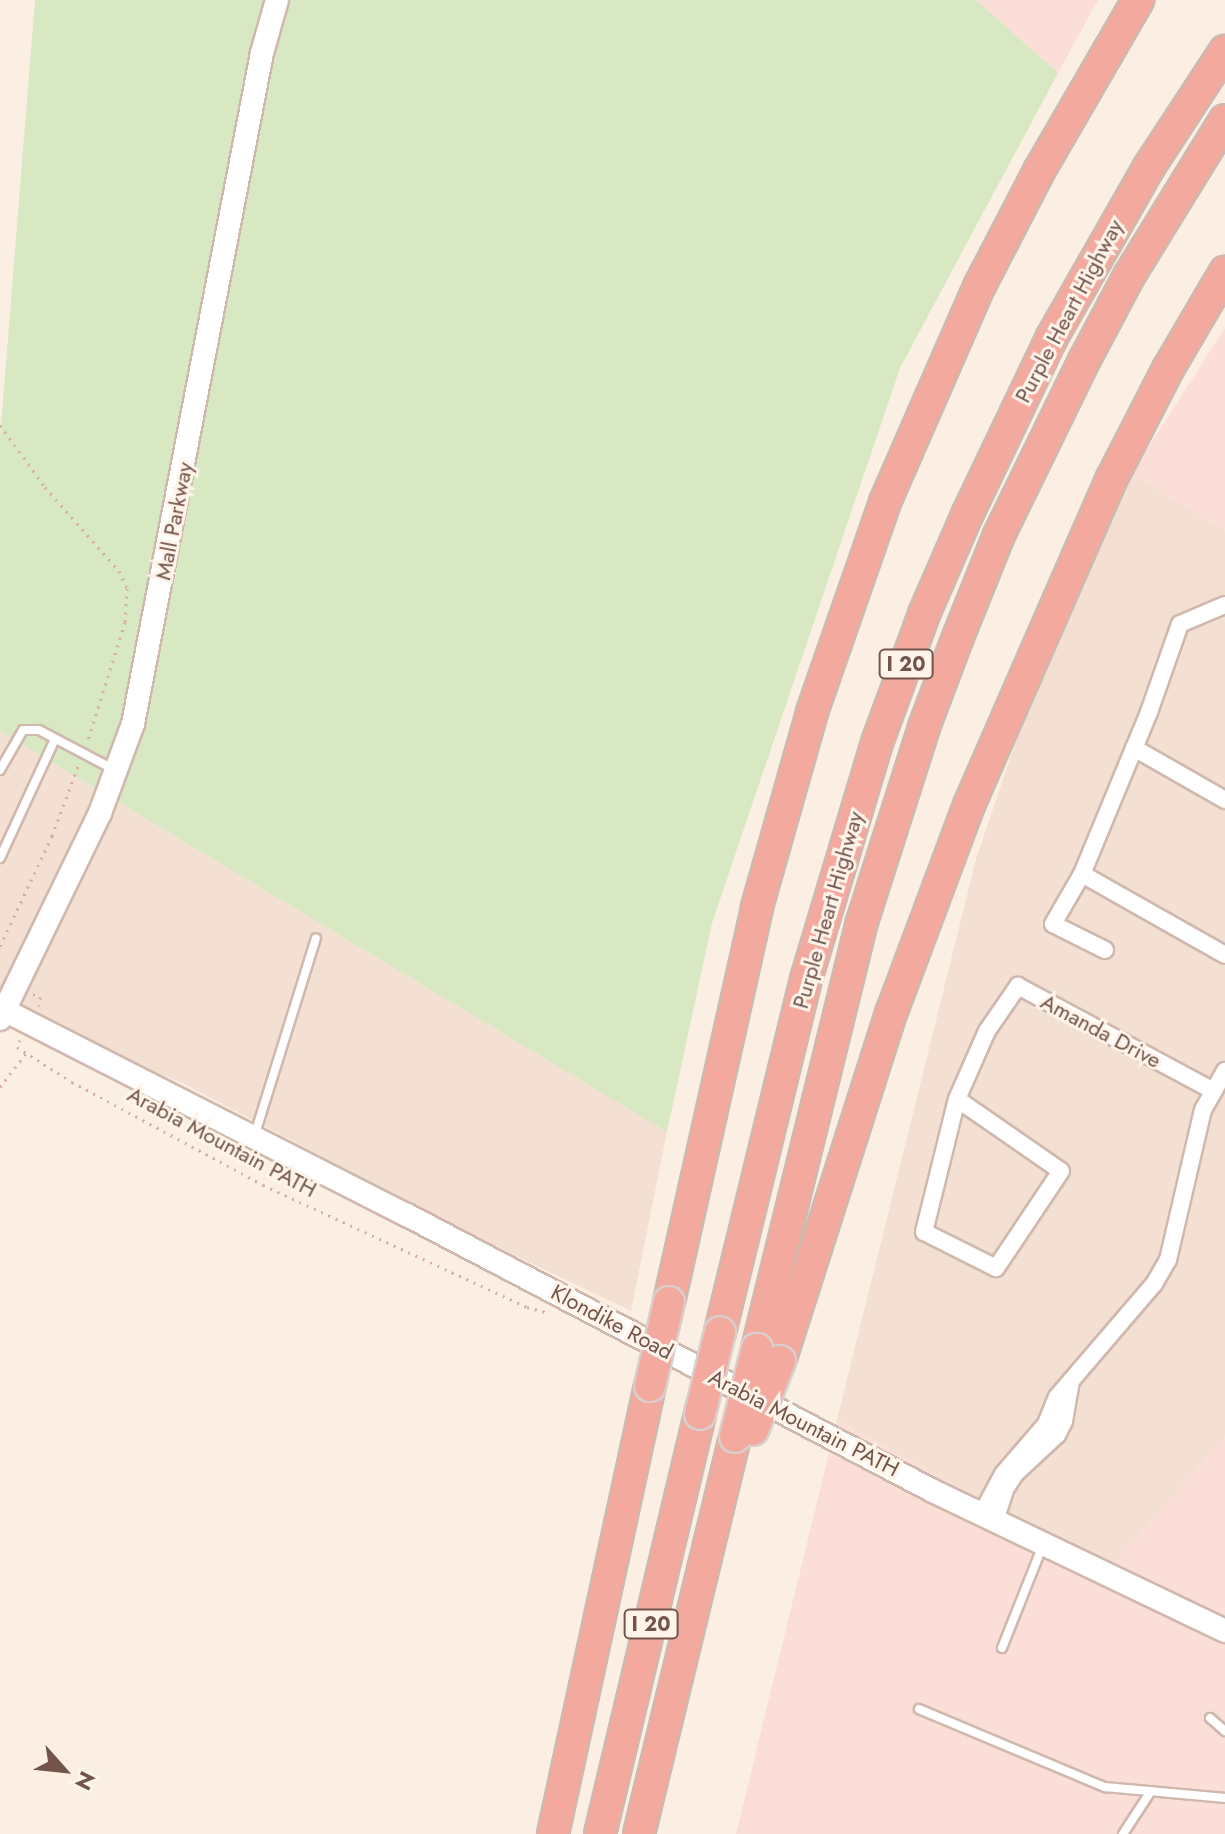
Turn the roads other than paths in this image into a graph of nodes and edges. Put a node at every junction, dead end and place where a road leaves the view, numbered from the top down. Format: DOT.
graph roads {
  1 [pos="277,0"];
  2 [pos="1138,0"];
  3 [pos="1225,51"];
  4 [pos="1225,120"];
  5 [pos="1225,272"];
  6 [pos="1225,605"];
  7 [pos="55,739"];
  8 [pos="1134,748"];
  9 [pos="0,770"];
  10 [pos="116,770"];
  11 [pos="1225,800"];
  12 [pos="0,858"];
  13 [pos="1082,874"];
  14 [pos="316,938"];
  15 [pos="1105,950"];
  16 [pos="1225,955"];
  17 [pos="1,1013"];
  18 [pos="1225,1071"];
  19 [pos="1214,1091"];
  20 [pos="957,1099"];
  21 [pos="254,1137"];
  22 [pos="768,1355"];
  23 [pos="988,1518"];
  24 [pos="1043,1544"];
  25 [pos="1225,1631"];
  26 [pos="1002,1648"];
  27 [pos="919,1709"];
  28 [pos="1210,1718"];
  29 [pos="1225,1731"];
  30 [pos="1151,1791"];
  31 [pos="1225,1798"];
  32 [pos="553,1834"];
  33 [pos="600,1834"];
  34 [pos="639,1834"];
  35 [pos="1123,1834"];
  1 -- 10 [label="street, Mall Parkway"];
  2 -- 32 [label="highway, bridge"];
  3 -- 33 [label="highway, Purple Heart Highway / I 20, bridge"];
  4 -- 22 [label="highway, Purple Heart Highway / I 20"];
  5 -- 22 [label="highway"];
  6 -- 8 [label="street"];
  7 -- 9 [label="lane"];
  7 -- 10 [label="lane"];
  7 -- 12 [label="lane"];
  8 -- 11 [label="street"];
  8 -- 13 [label="street"];
  10 -- 17 [label="street, Mall Parkway"];
  13 -- 15 [label="street"];
  13 -- 16 [label="street"];
  14 -- 21 [label="lane"];
  17 -- 21 [label="street, Klondike Road"];
  18 -- 19 [label="street"];
  19 -- 20 [label="street, Amanda Drive"];
  19 -- 23 [label="street"];
  20 -- 20 [label="street, Amanda Drive"];
  21 -- 23 [label="street, Klondike Road"];
  22 -- 34 [label="highway, Purple Heart Highway / I 20, bridge"];
  23 -- 24 [label="street, Klondike Road"];
  24 -- 25 [label="street, Klondike Road"];
  24 -- 26 [label="lane"];
  27 -- 30 [label="lane"];
  28 -- 29 [label="lane"];
  30 -- 31 [label="lane"];
  30 -- 35 [label="lane"];
}
